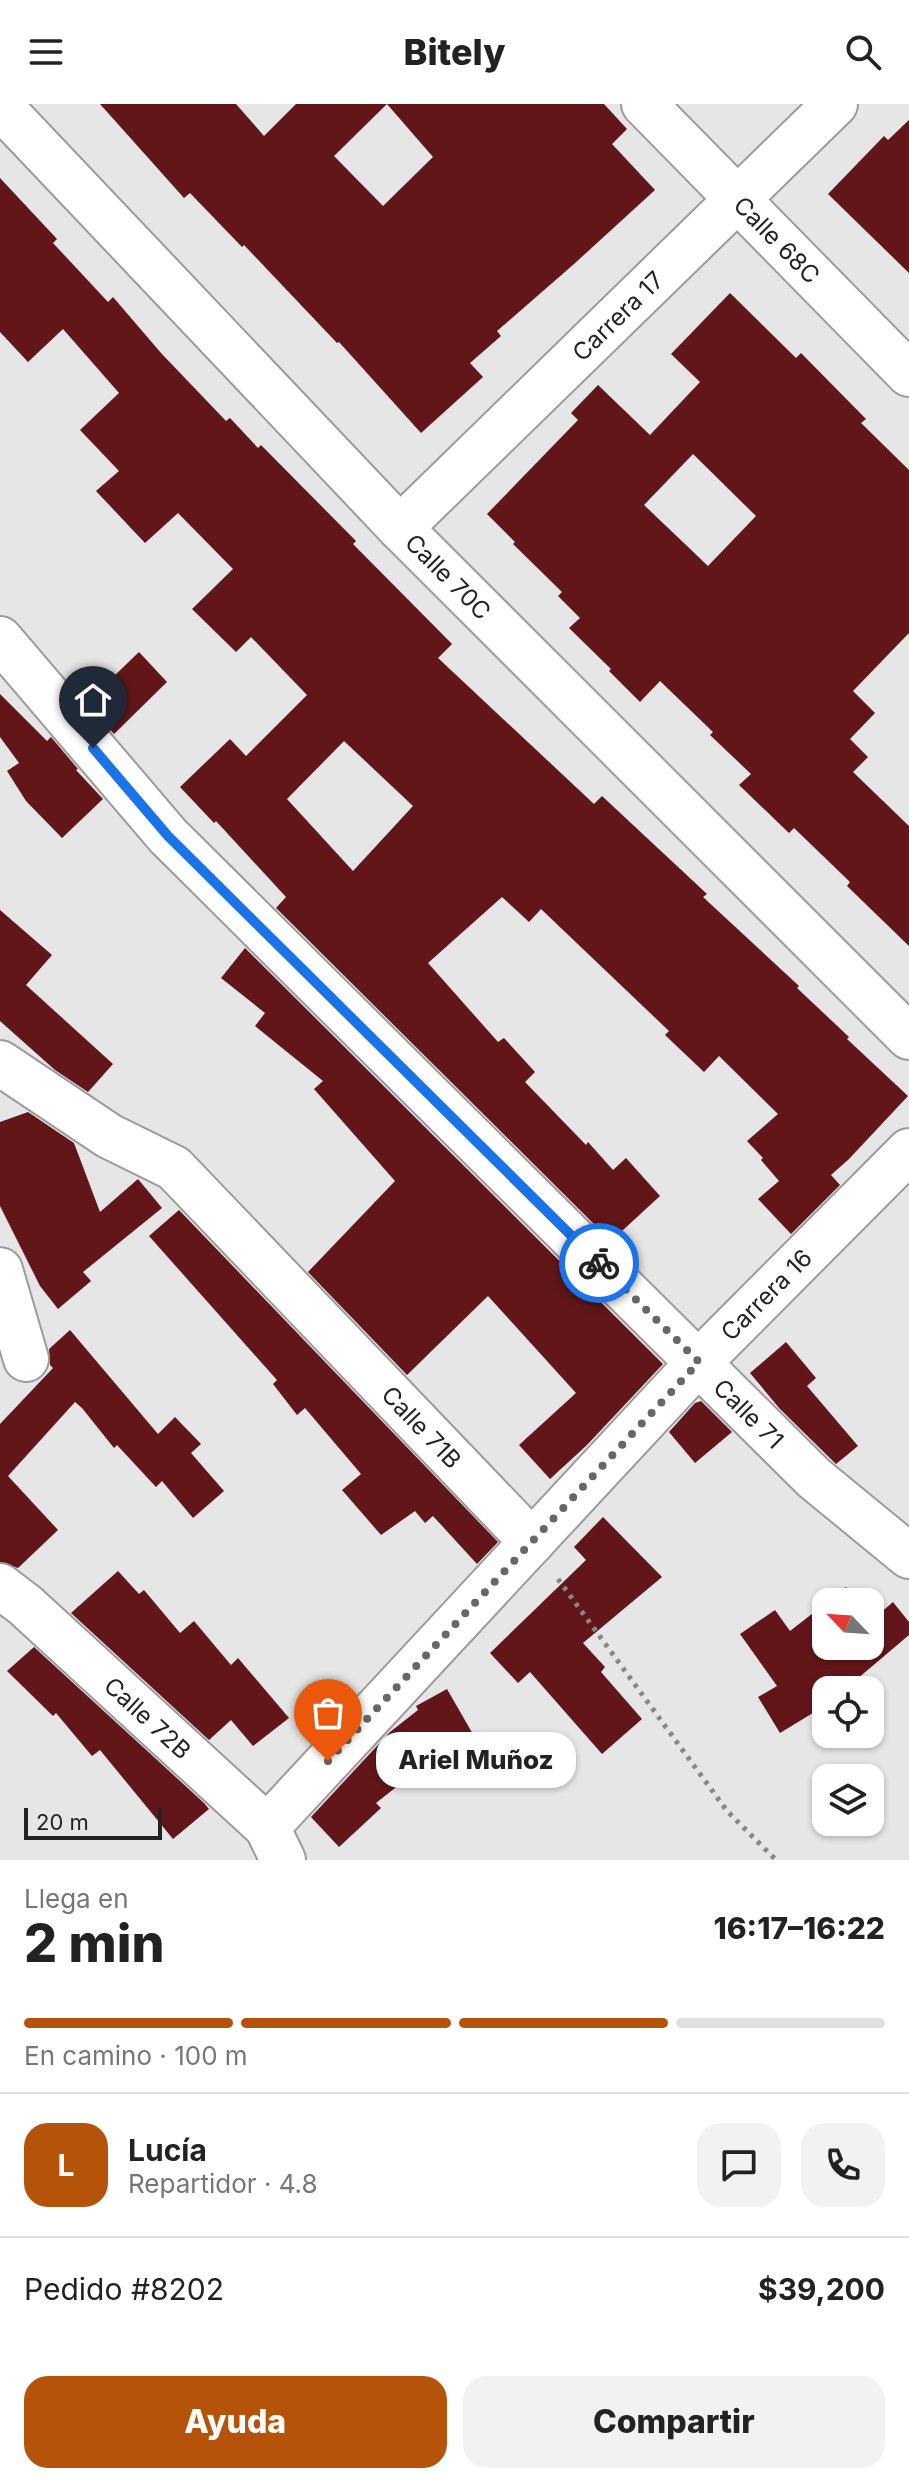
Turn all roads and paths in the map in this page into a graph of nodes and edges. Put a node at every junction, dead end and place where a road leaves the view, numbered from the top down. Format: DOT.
graph roads {
  1 [pos="644,104"];
  2 [pos="835,104"];
  3 [pos="0,106"];
  4 [pos="736,198"];
  5 [pos="909,374"];
  6 [pos="400,528"];
  7 [pos="0,639"];
  8 [pos="909,1037"];
  9 [pos="0,1063"];
  10 [pos="909,1151"];
  11 [pos="0,1270"];
  12 [pos="26,1359"];
  13 [pos="699,1362"];
  14 [pos="532,1542"];
  15 [pos="909,1556"];
  16 [pos="0,1586"];
  17 [pos="275,1844"];
  18 [pos="776,1860"];
  1 -- 4 [label="street, Calle 68C"];
  2 -- 4 [label="street, Carrera 17"];
  3 -- 6 [label="street, Calle 70C"];
  4 -- 5 [label="street, Calle 68C"];
  4 -- 6 [label="street, Carrera 17"];
  6 -- 8 [label="street, Calle 70C"];
  7 -- 13 [label="street, Calle 71"];
  9 -- 14 [label="street, Calle 71B"];
  10 -- 13 [label="street, Carrera 16"];
  11 -- 12 [label="street"];
  13 -- 14 [label="street, Carrera 16"];
  13 -- 15 [label="street, Calle 71"];
  14 -- 17 [label="street, Carrera 16"];
  14 -- 18 [label="path"];
  16 -- 17 [label="street, Calle 72B"];
}
